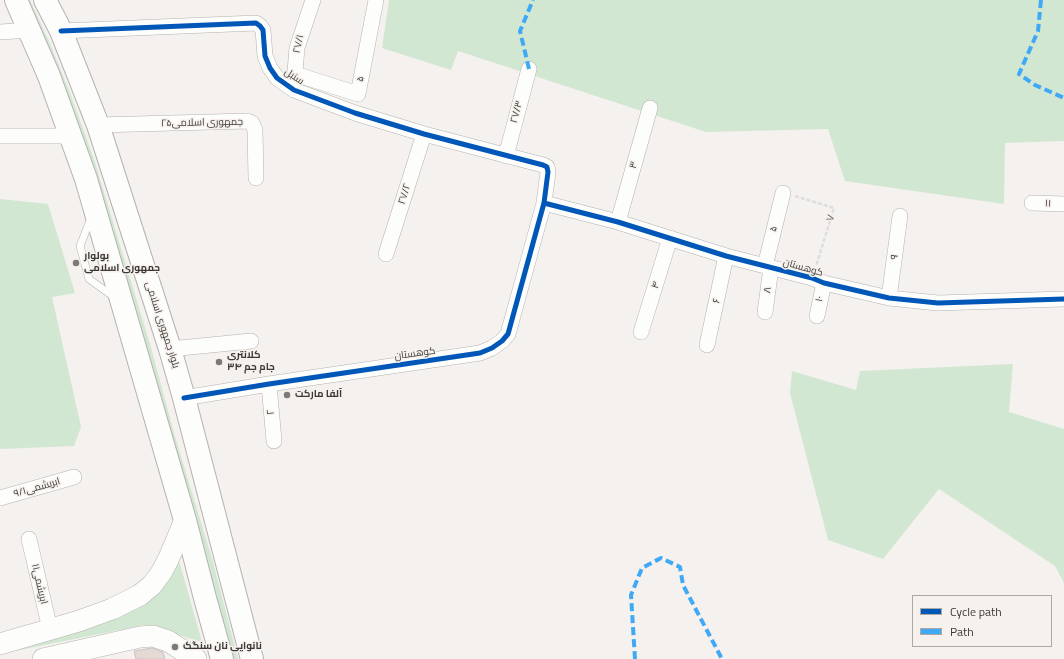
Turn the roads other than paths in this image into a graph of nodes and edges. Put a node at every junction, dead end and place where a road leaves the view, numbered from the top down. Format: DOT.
graph roads {
  1 [pos="16,0"];
  2 [pos="45,0"];
  3 [pos="313,0"];
  4 [pos="376,0"];
  5 [pos="30,30"];
  6 [pos="61,31"];
  7 [pos="0,32"];
  8 [pos="529,69"];
  9 [pos="295,74"];
  10 [pos="294,90"];
  11 [pos="650,108"];
  12 [pos="98,125"];
  13 [pos="424,134"];
  14 [pos="0,136"];
  15 [pos="71,136"];
  16 [pos="506,156"];
  17 [pos="547,167"];
  18 [pos="256,178"];
  19 [pos="784,193"];
  20 [pos="1032,203"];
  21 [pos="544,204"];
  22 [pos="1064,204"];
  23 [pos="900,216"];
  24 [pos="618,222"];
  25 [pos="670,238"];
  26 [pos="386,254"];
  27 [pos="726,256"];
  28 [pos="768,267"];
  29 [pos="818,281"];
  30 [pos="889,298"];
  31 [pos="1064,299"];
  32 [pos="765,312"];
  33 [pos="817,316"];
  34 [pos="642,332"];
  35 [pos="251,341"];
  36 [pos="707,345"];
  37 [pos="170,349"];
  38 [pos="268,384"];
  39 [pos="184,398"];
  40 [pos="274,441"];
  41 [pos="74,477"];
  42 [pos="0,498"];
  43 [pos="185,520"];
  44 [pos="29,539"];
  45 [pos="50,629"];
  46 [pos="0,644"];
  47 [pos="43,659"];
  48 [pos="196,659"];
  49 [pos="222,659"];
  50 [pos="252,659"];
  1 -- 5 [label="main road"];
  2 -- 6 [label="main road, بلوار جمهوری اسلامی"];
  3 -- 9 [label="street, ۲۷/۱"];
  4 -- 9 [label="street, ۵"];
  5 -- 7 [label="street"];
  5 -- 15 [label="main road"];
  6 -- 10 [label="street, سنبل"];
  6 -- 12 [label="main road, بلوار جمهوری اسلامی"];
  8 -- 16 [label="street, ۲۷/۳"];
  9 -- 10 [label="street, ۲۷/۱"];
  10 -- 13 [label="street, سنبل"];
  11 -- 24 [label="street, ۳"];
  12 -- 18 [label="street, جمهوری اسلامی۲۵"];
  12 -- 37 [label="main road, بلوار جمهوری اسلامی"];
  13 -- 16 [label="street, سنبل"];
  13 -- 26 [label="street, ۲۷/۲"];
  14 -- 15 [label="street"];
  15 -- 43 [label="main road"];
  16 -- 17 [label="street, سنبل"];
  17 -- 21 [label="street, کوهستان"];
  19 -- 28 [label="street, ۵"];
  20 -- 22 [label="street, ۱۱"];
  21 -- 24 [label="street, کوهستان"];
  21 -- 38 [label="street, کوهستان"];
  23 -- 30 [label="street, ۹"];
  24 -- 25 [label="street, کوهستان"];
  25 -- 27 [label="street, کوهستان"];
  25 -- 34 [label="street, ۴"];
  27 -- 28 [label="street, کوهستان"];
  27 -- 36 [label="street, ۶"];
  28 -- 29 [label="street, کوهستان"];
  28 -- 32 [label="street, ۸"];
  29 -- 30 [label="street, کوهستان"];
  29 -- 33 [label="street, ۱۰"];
  30 -- 31 [label="street, کوهستان"];
  35 -- 37 [label="street"];
  37 -- 39 [label="main road, بلوار جمهوری اسلامی"];
  38 -- 39 [label="street, کوهستان"];
  38 -- 40 [label="street, ۲"];
  39 -- 50 [label="main road, بلوار جمهوری اسلامی"];
  41 -- 42 [label="street, ۹/۱ابریشمی"];
  43 -- 45 [label="main road"];
  43 -- 49 [label="main road"];
  44 -- 45 [label="street, ابریشمی۱۱"];
  45 -- 46 [label="main road"];
  47 -- 48 [label="main road"];
}
